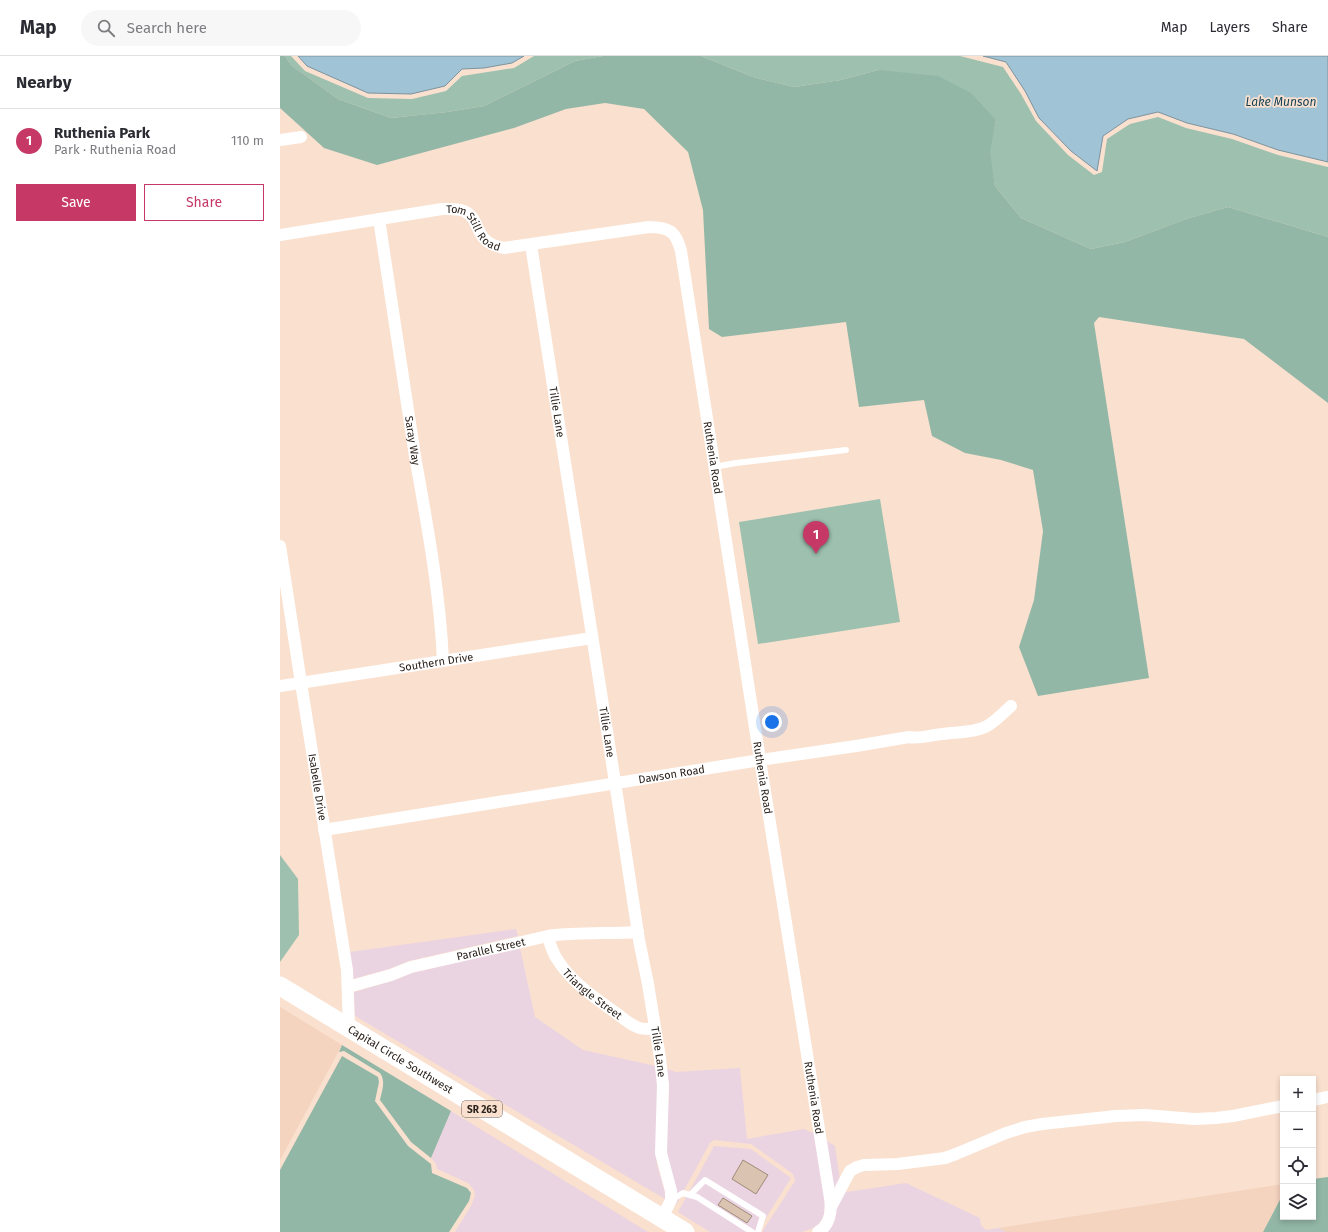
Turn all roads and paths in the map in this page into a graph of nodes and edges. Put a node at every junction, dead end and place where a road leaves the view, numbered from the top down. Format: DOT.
graph roads {
  1 [pos="301,137"];
  2 [pos="280,140"];
  3 [pos="379,219"];
  4 [pos="666,229"];
  5 [pos="280,235"];
  6 [pos="531,245"];
  7 [pos="846,450"];
  8 [pos="714,467"];
  9 [pos="280,553"];
  10 [pos="592,638"];
  11 [pos="443,661"];
  12 [pos="301,682"];
  13 [pos="280,686"];
  14 [pos="1011,706"];
  15 [pos="760,760"];
  16 [pos="615,783"];
  17 [pos="324,830"];
  18 [pos="638,932"];
  19 [pos="548,936"];
  20 [pos="280,986"];
  21 [pos="348,987"];
  22 [pos="350,1028"];
  23 [pos="655,1029"];
  24 [pos="1328,1097"];
  25 [pos="1316,1099"];
  26 [pos="1280,1107"];
  27 [pos="690,1195"];
  28 [pos="671,1200"];
  29 [pos="831,1207"];
  30 [pos="662,1218"];
  31 [pos="685,1232"];
  32 [pos="752,1232"];
  33 [pos="758,1232"];
  34 [pos="818,1232"];
  1 -- 2 [label="street"];
  3 -- 5 [label="street, Tom Still Road"];
  3 -- 6 [label="street, Tom Still Road"];
  3 -- 11 [label="street, Saray Way"];
  4 -- 6 [label="street, Tom Still Road"];
  4 -- 8 [label="street, Ruthenia Road"];
  6 -- 10 [label="street, Tillie Lane"];
  7 -- 8 [label="lane"];
  8 -- 15 [label="street, Ruthenia Road"];
  9 -- 12 [label="street, Isabelle Drive"];
  10 -- 11 [label="street, Southern Drive"];
  10 -- 16 [label="street, Tillie Lane"];
  11 -- 12 [label="street, Southern Drive"];
  12 -- 13 [label="street, Southern Drive"];
  12 -- 17 [label="street, Isabelle Drive"];
  14 -- 15 [label="street, Dawson Road"];
  15 -- 16 [label="street, Dawson Road"];
  15 -- 29 [label="street, Ruthenia Road"];
  16 -- 17 [label="street, Dawson Road"];
  16 -- 18 [label="street, Tillie Lane"];
  17 -- 21 [label="street, Isabelle Drive"];
  18 -- 19 [label="street, Parallel Street"];
  18 -- 23 [label="street, Tillie Lane"];
  19 -- 21 [label="street, Parallel Street"];
  19 -- 23 [label="street, Triangle Street"];
  20 -- 22 [label="main road, Capital Circle Southwest / SR 263"];
  21 -- 22 [label="street, Isabelle Drive"];
  22 -- 30 [label="main road, Capital Circle Southwest / SR 263"];
  23 -- 28 [label="street, Tillie Lane"];
  24 -- 25 [label="street"];
  26 -- 29 [label="street"];
  27 -- 28 [label="lane"];
  27 -- 32 [label="lane"];
  27 -- 33 [label="lane"];
  28 -- 30 [label="street"];
  29 -- 34 [label="street, Ruthenia Road"];
  30 -- 31 [label="main road, Capital Circle Southwest / SR 263"];
}
